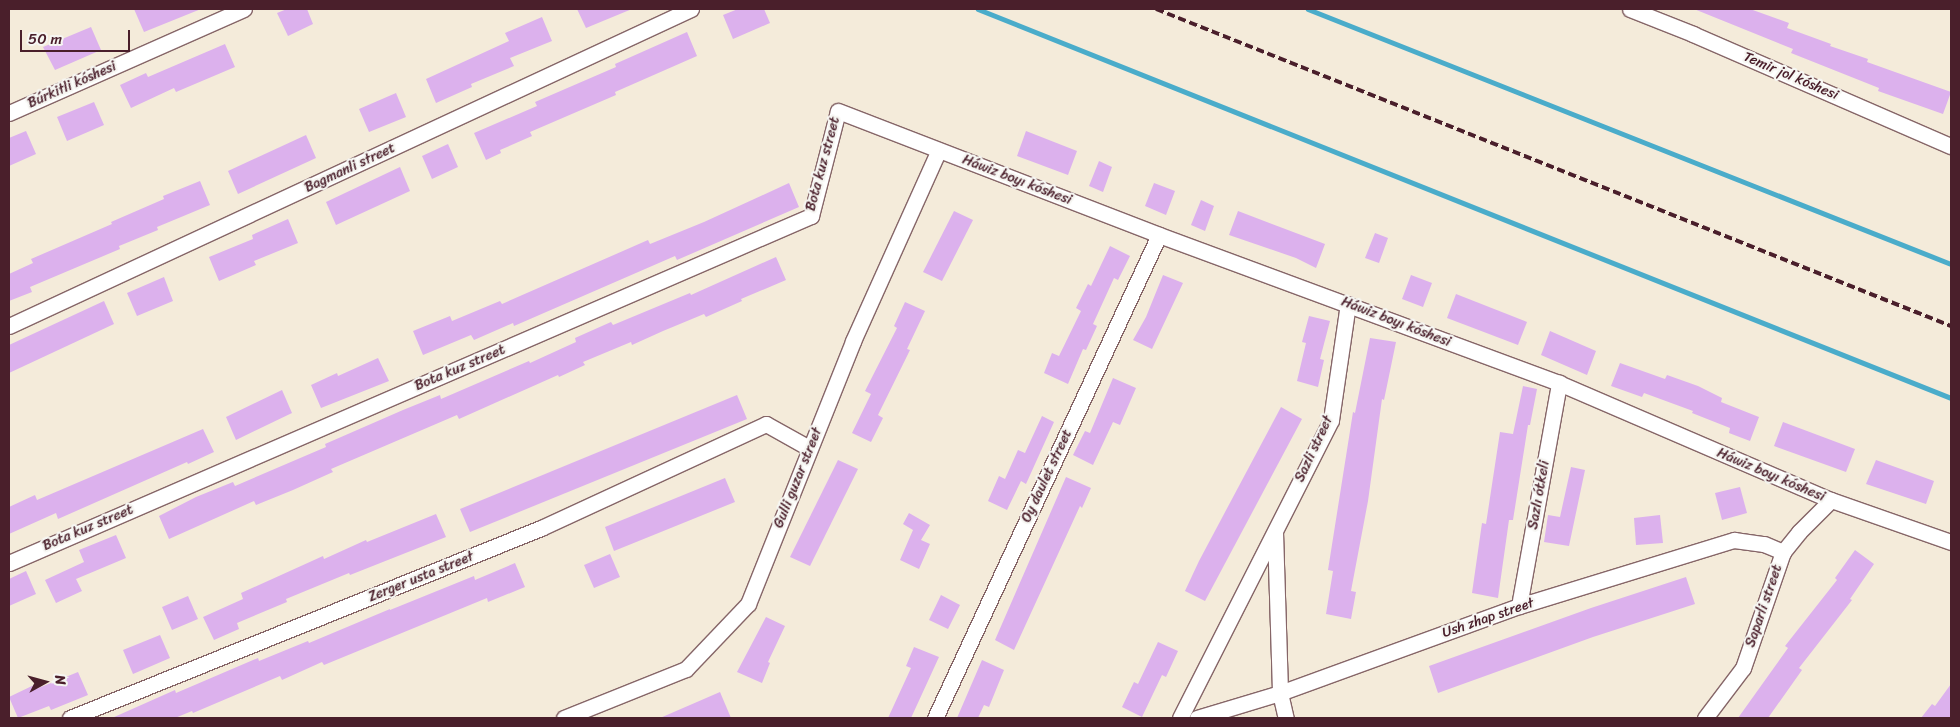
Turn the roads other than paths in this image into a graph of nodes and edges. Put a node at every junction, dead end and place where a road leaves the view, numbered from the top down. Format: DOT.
graph roads {
  1 [pos="244,9"];
  2 [pos="691,9"];
  3 [pos="1630,9"];
  4 [pos="838,111"];
  5 [pos="9,114"];
  6 [pos="1951,146"];
  7 [pos="940,150"];
  8 [pos="1159,234"];
  9 [pos="1348,304"];
  10 [pos="9,326"];
  11 [pos="1559,383"];
  12 [pos="809,448"];
  13 [pos="1831,500"];
  14 [pos="1275,531"];
  15 [pos="1951,542"];
  16 [pos="1782,552"];
  17 [pos="9,563"];
  18 [pos="1519,606"];
  19 [pos="1280,693"];
  20 [pos="70,718"];
  21 [pos="564,718"];
  22 [pos="936,718"];
  23 [pos="1180,718"];
  24 [pos="1197,718"];
  25 [pos="1286,718"];
  26 [pos="1705,718"];
  1 -- 5 [label="street, Búrkitli kóshesi"];
  2 -- 10 [label="street, Bagmanli street"];
  3 -- 6 [label="street, Temir jol kóshesi"];
  4 -- 7 [label="street, Háwiz boyı kóshesi"];
  4 -- 17 [label="street, Bota kuz street"];
  7 -- 8 [label="street, Háwiz boyı kóshesi"];
  7 -- 12 [label="street, Gulli guzar street"];
  8 -- 9 [label="street, Háwiz boyı kóshesi"];
  8 -- 22 [label="street, Oy daulet street"];
  9 -- 11 [label="street, Háwiz boyı kóshesi"];
  9 -- 14 [label="street, Sazli street"];
  11 -- 13 [label="street, Háwiz boyı kóshesi"];
  11 -- 18 [label="street, Sazlı ótkeli"];
  12 -- 20 [label="street, Zerger usta street"];
  12 -- 21 [label="street, Gulli guzar street"];
  13 -- 15 [label="street, Háwiz boyı kóshesi"];
  13 -- 16 [label="street, Saparli street"];
  14 -- 19 [label="street, Sazli street"];
  14 -- 23 [label="street, Sazli street"];
  16 -- 18 [label="street, Ush zhap street"];
  16 -- 26 [label="street, Saparli street"];
  18 -- 19 [label="street, Ush zhap street"];
  19 -- 24 [label="street, Ush zhap street"];
  19 -- 25 [label="street, Sazli street"];
}
